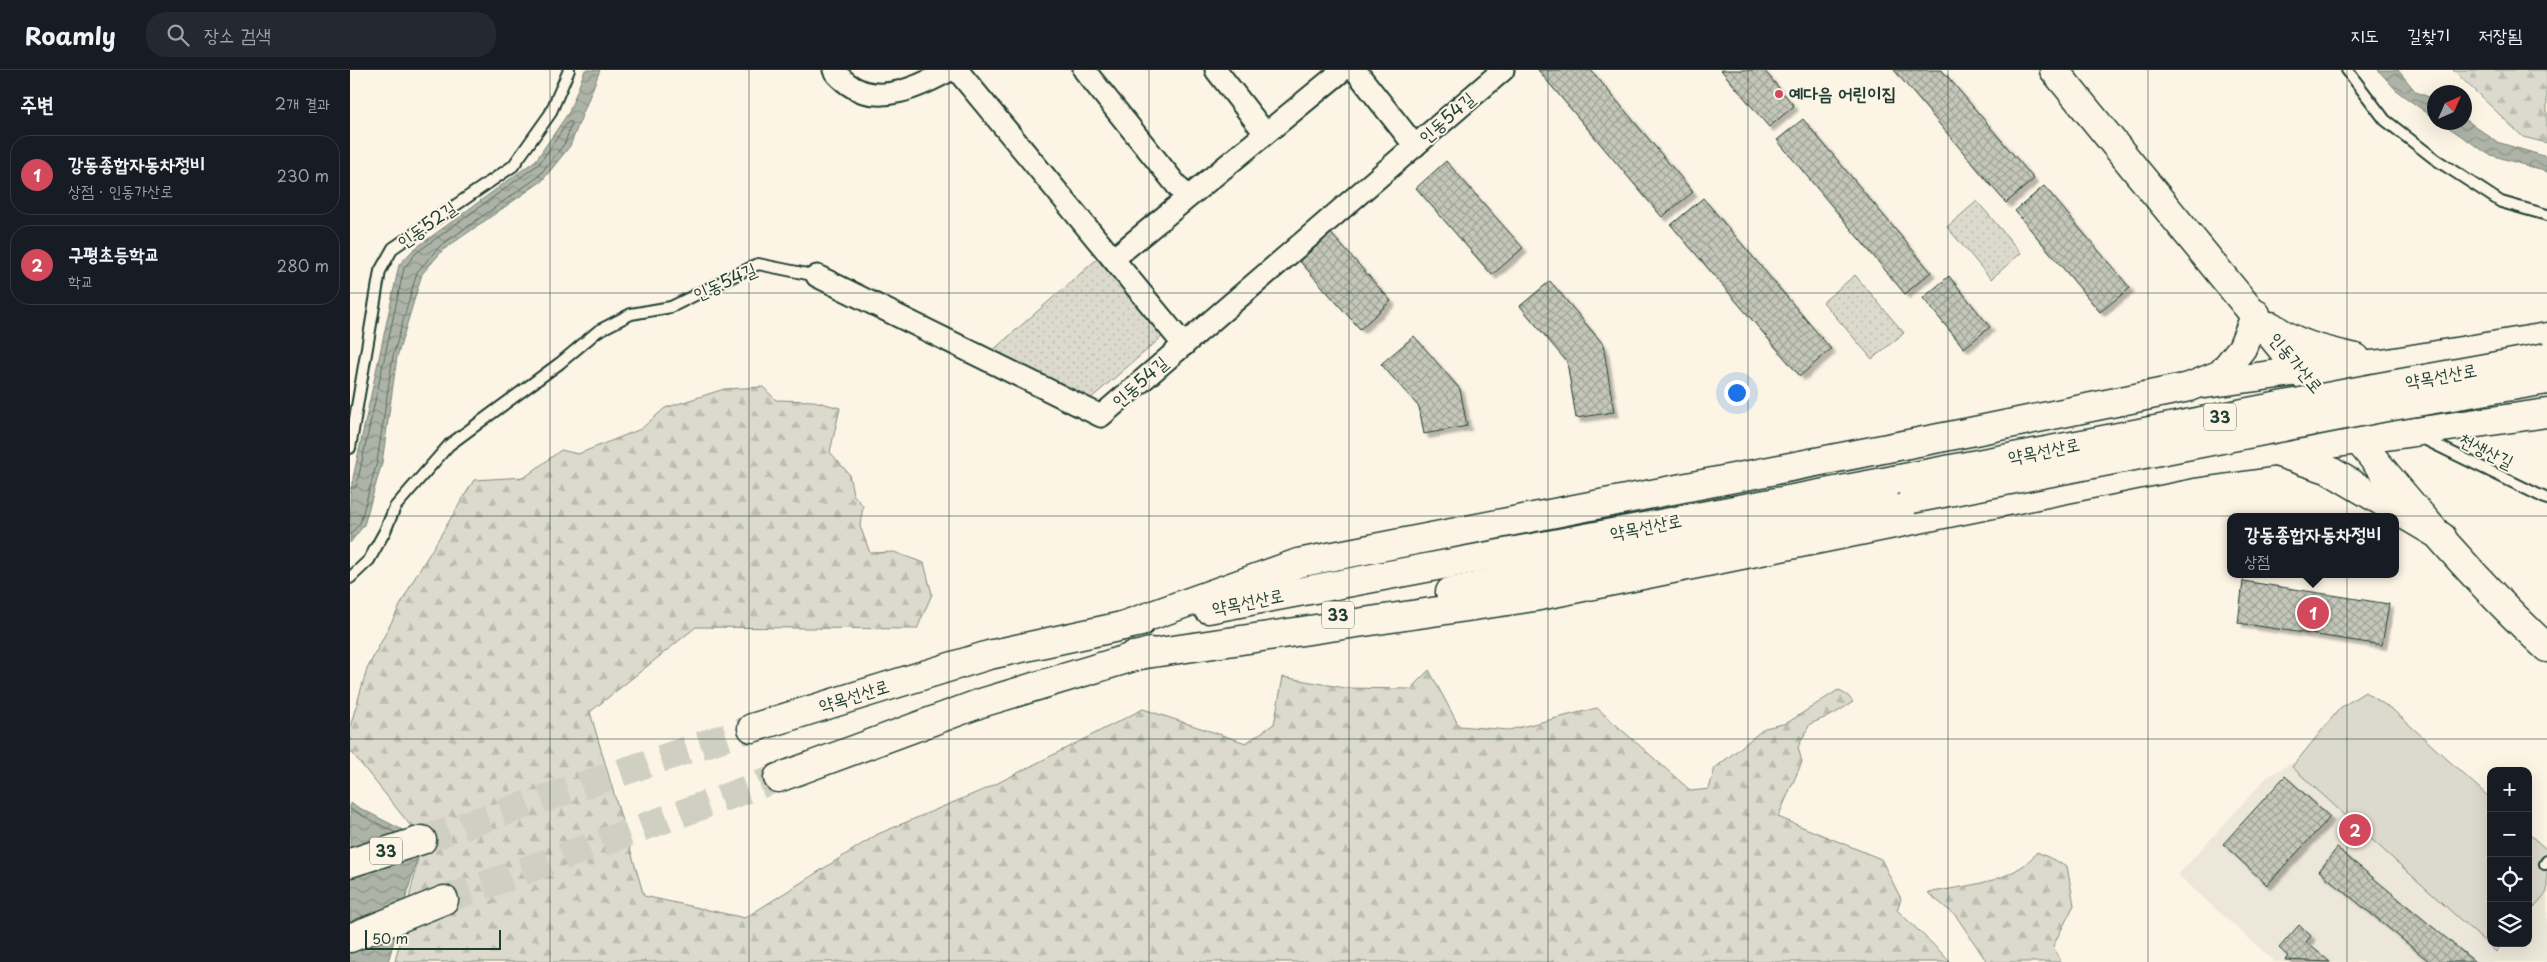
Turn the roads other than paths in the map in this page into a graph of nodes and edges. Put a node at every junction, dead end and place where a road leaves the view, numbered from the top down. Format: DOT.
graph roads {
  1 [pos="569,70"];
  2 [pos="834,70"];
  3 [pos="950,70"];
  4 [pos="957,70"];
  5 [pos="1084,70"];
  6 [pos="1216,70"];
  7 [pos="1343,70"];
  8 [pos="1355,70"];
  9 [pos="1503,70"];
  10 [pos="2054,70"];
  11 [pos="2347,70"];
  12 [pos="1265,133"];
  13 [pos="1414,146"];
  14 [pos="1186,197"];
  15 [pos="2547,215"];
  16 [pos="1113,259"];
  17 [pos="817,276"];
  18 [pos="2256,314"];
  19 [pos="2547,337"];
  20 [pos="1184,344"];
  21 [pos="2547,357"];
  22 [pos="2382,364"];
  23 [pos="2300,370"];
  24 [pos="2547,380"];
  25 [pos="2189,387"];
  26 [pos="2547,413"];
  27 [pos="2410,432"];
  28 [pos="2358,440"];
  29 [pos="350,448"];
  30 [pos="2272,451"];
  31 [pos="2547,499"];
  32 [pos="2442,538"];
  33 [pos="350,578"];
  34 [pos="1122,626"];
  35 [pos="2547,648"];
  36 [pos="1132,656"];
  37 [pos="752,728"];
  38 [pos="778,778"];
  39 [pos="422,840"];
  40 [pos="350,863"];
  41 [pos="444,900"];
  42 [pos="350,938"];
  1 -- 29 [label="lane, 인동52길"];
  2 -- 3 [label="street"];
  4 -- 16 [label="street, 인동54길"];
  5 -- 14 [label="street"];
  6 -- 12 [label="street"];
  7 -- 12 [label="street"];
  8 -- 13 [label="street, 인동54길"];
  9 -- 13 [label="street, 인동54길"];
  10 -- 18 [label="main road, 인동가산로"];
  11 -- 15 [label="lane"];
  12 -- 14 [label="street"];
  13 -- 20 [label="street, 인동54길"];
  14 -- 16 [label="street"];
  16 -- 20 [label="street, 인동54길"];
  17 -- 20 [label="street, 인동54길"];
  17 -- 33 [label="lane, 인동54길"];
  18 -- 22 [label="main road"];
  18 -- 23 [label="main road, 인동가산로"];
  18 -- 25 [label="main road"];
  19 -- 22 [label="main road"];
  21 -- 34 [label="main road, 약목선산로 / 33, bridge"];
  22 -- 23 [label="main road"];
  23 -- 25 [label="main road"];
  23 -- 28 [label="main road, 인동가산로"];
  24 -- 36 [label="main road, 약목선산로 / 33, bridge"];
  25 -- 34 [label="main road"];
  26 -- 27 [label="main road"];
  27 -- 28 [label="main road"];
  27 -- 31 [label="lane, 천생산길"];
  28 -- 30 [label="main road"];
  28 -- 32 [label="main road, 인동가산로"];
  30 -- 32 [label="main road"];
  30 -- 36 [label="main road"];
  32 -- 35 [label="main road, 인동가산로"];
  34 -- 37 [label="main road, 약목선산로 / 33"];
  36 -- 38 [label="main road, 약목선산로 / 33"];
  39 -- 40 [label="main road, 33"];
  41 -- 42 [label="main road"];
}
